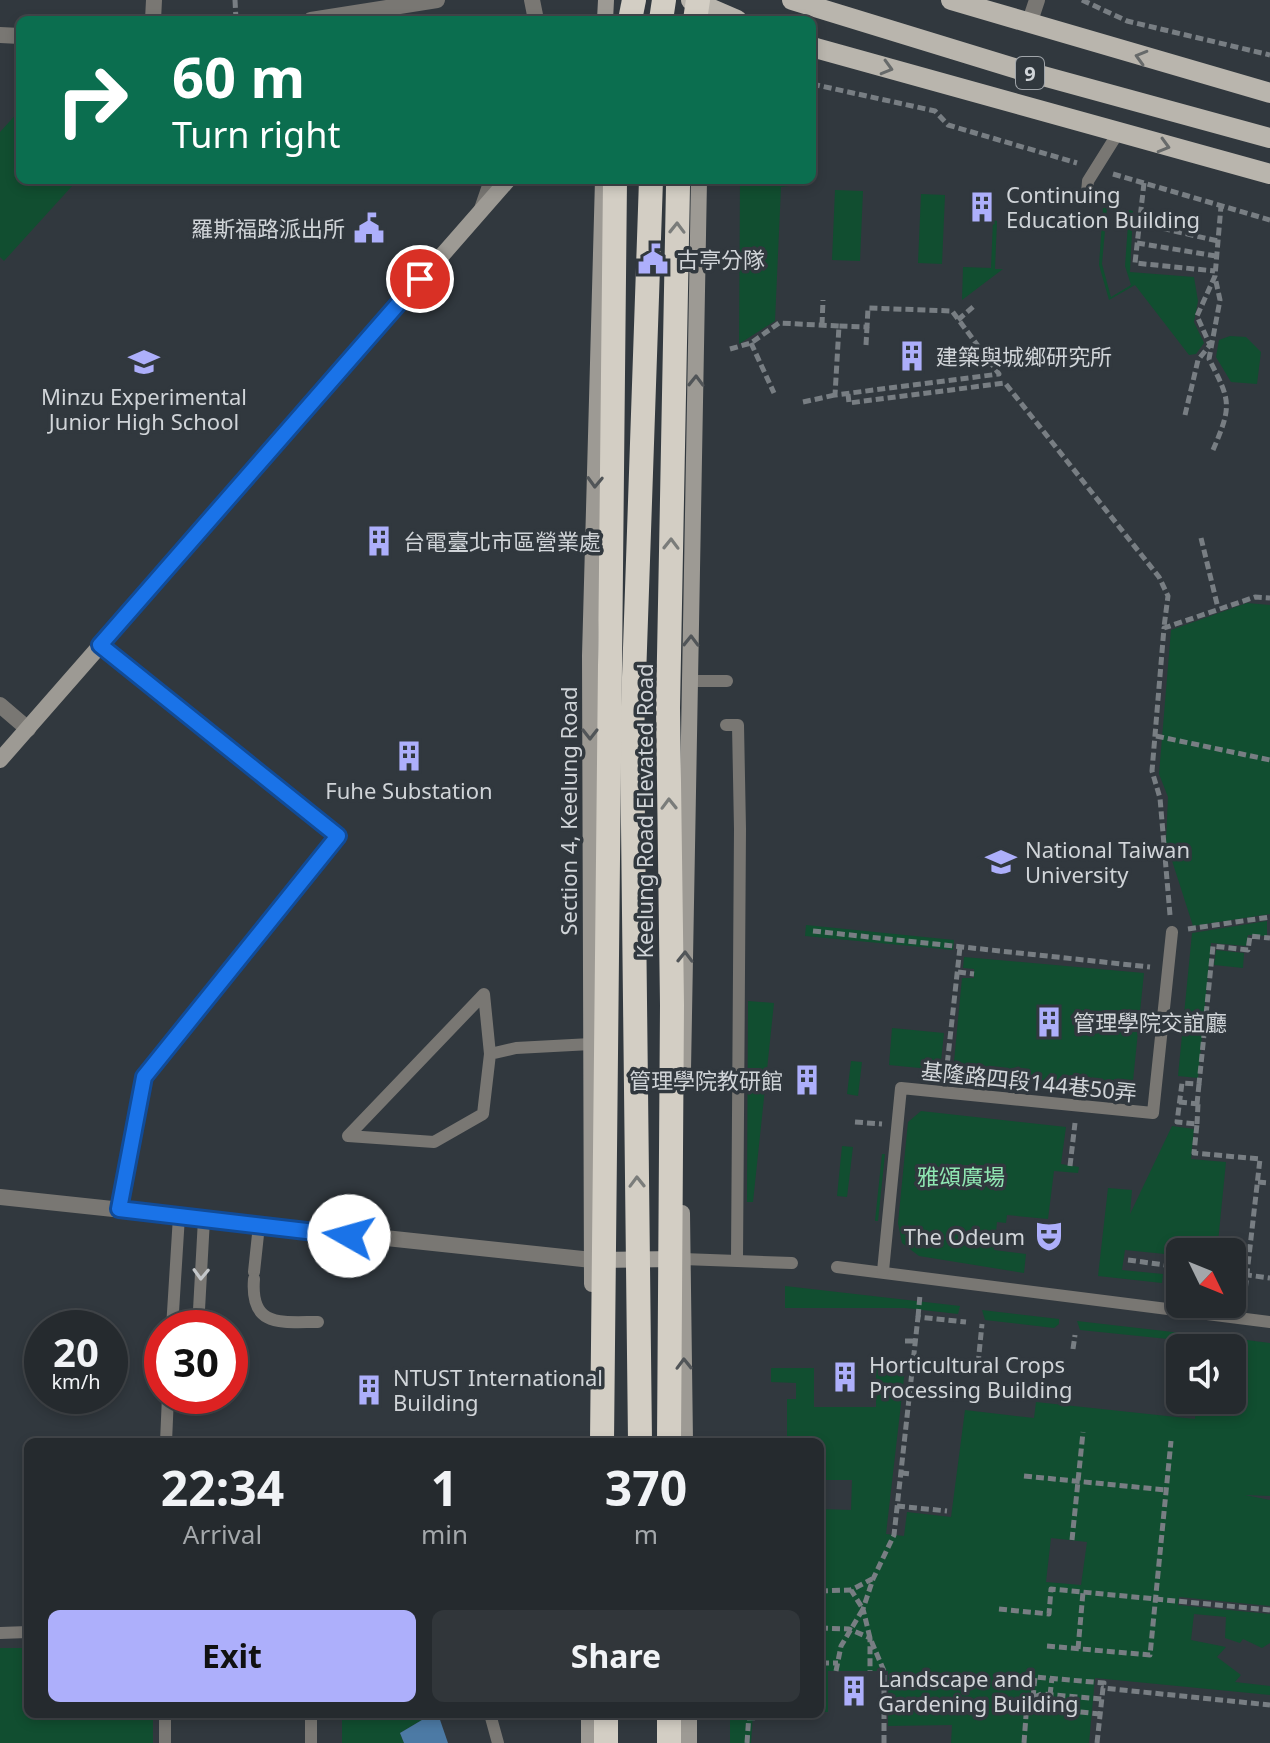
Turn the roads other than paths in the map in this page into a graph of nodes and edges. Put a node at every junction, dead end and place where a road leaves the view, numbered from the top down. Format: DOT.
graph roads {
  1 [pos="437,0"];
  2 [pos="792,0"];
  3 [pos="831,0"];
  4 [pos="951,0"];
  5 [pos="1037,0"];
  6 [pos="699,7"];
  7 [pos="336,16"];
  8 [pos="725,16"];
  9 [pos="1029,24"];
  10 [pos="816,48"];
  11 [pos="1270,93"];
  12 [pos="1270,125"];
  13 [pos="1118,133"];
  14 [pos="1270,138"];
  15 [pos="1270,174"];
  16 [pos="491,184"];
  17 [pos="504,184"];
  18 [pos="603,184"];
  19 [pos="615,184"];
  20 [pos="651,184"];
  21 [pos="683,184"];
  22 [pos="683,184"];
  23 [pos="1087,193"];
  24 [pos="482,209"];
  25 [pos="100,645"];
  26 [pos="691,681"];
  27 [pos="727,681"];
  28 [pos="0,705"];
  29 [pos="726,725"];
  30 [pos="28,729"];
  31 [pos="0,760"];
  32 [pos="1172,932"];
  33 [pos="591,1044"];
  34 [pos="490,1054"];
  35 [pos="0,1197"];
  36 [pos="119,1209"];
  37 [pos="179,1216"];
  38 [pos="204,1219"];
  39 [pos="259,1225"];
  40 [pos="683,1259"];
  41 [pos="737,1259"];
  42 [pos="592,1260"];
  43 [pos="638,1260"];
  44 [pos="792,1263"];
  45 [pos="837,1267"];
  46 [pos="883,1271"];
  47 [pos="173,1310"];
  48 [pos="199,1310"];
  49 [pos="318,1322"];
  50 [pos="1270,1322"];
  51 [pos="167,1414"];
  52 [pos="166,1438"];
  53 [pos="591,1438"];
  54 [pos="602,1438"];
  55 [pos="640,1438"];
  56 [pos="669,1438"];
  57 [pos="685,1438"];
  58 [pos="24,1632"];
  59 [pos="0,1633"];
  60 [pos="165,1718"];
  61 [pos="311,1718"];
  62 [pos="491,1718"];
  63 [pos="589,1718"];
  64 [pos="606,1718"];
  65 [pos="669,1718"];
  66 [pos="689,1718"];
  67 [pos="165,1743"];
  68 [pos="311,1743"];
  69 [pos="498,1743"];
  70 [pos="589,1743"];
  71 [pos="606,1743"];
  72 [pos="669,1743"];
  73 [pos="689,1743"];
  1 -- 7 [label="street"];
  2 -- 14 [label="main road, 9"];
  3 -- 12 [label="main road, 9"];
  4 -- 9 [label="main road, 9"];
  5 -- 9 [label="street"];
  6 -- 8 [label="main road"];
  11 -- 9 [label="main road, 9, one-way"];
  10 -- 13 [label="main road, 9, one-way"];
  13 -- 15 [label="main road, 9, one-way"];
  13 -- 23 [label="lane"];
  16 -- 24 [label="street"];
  17 -- 24 [label="main road"];
  18 -- 33 [label="main road, Section 4, Keelung Road, one-way"];
  19 -- 54 [label="highway, Keelung Road Elevated Road, bridge"];
  43 -- 20 [label="highway, one-way"];
  26 -- 21 [label="main road, one-way"];
  56 -- 22 [label="highway, Keelung Road Elevated Road, one-way, bridge"];
  24 -- 25 [label="main road"];
  25 -- 30 [label="main road"];
  25 -- 36 [label="lane"];
  26 -- 27 [label="lane"];
  40 -- 26 [label="main road, one-way"];
  28 -- 30 [label="street"];
  29 -- 41 [label="lane"];
  30 -- 31 [label="main road"];
  32 -- 46 [label="lane, 基隆路四段144巷50弄"];
  33 -- 34 [label="lane"];
  33 -- 42 [label="main road, Section 4, Keelung Road"];
  34 -- 34 [label="lane"];
  35 -- 36 [label="street"];
  36 -- 37 [label="street"];
  37 -- 38 [label="street"];
  37 -- 47 [label="lane"];
  38 -- 39 [label="street"];
  38 -- 48 [label="lane, one-way"];
  39 -- 42 [label="street"];
  39 -- 49 [label="lane"];
  40 -- 41 [label="lane"];
  40 -- 43 [label="main road"];
  57 -- 40 [label="main road, one-way"];
  41 -- 44 [label="lane"];
  42 -- 43 [label="main road"];
  42 -- 53 [label="main road, Section 4, Keelung Road"];
  43 -- 55 [label="highway"];
  45 -- 46 [label="lane"];
  46 -- 50 [label="lane"];
  51 -- 52 [label="lane"];
  58 -- 59 [label="lane"];
  60 -- 67 [label="lane"];
  61 -- 68 [label="lane"];
  62 -- 69 [label="lane"];
  63 -- 70 [label="main road"];
  64 -- 71 [label="highway"];
  65 -- 72 [label="highway"];
  66 -- 73 [label="main road"];
}
